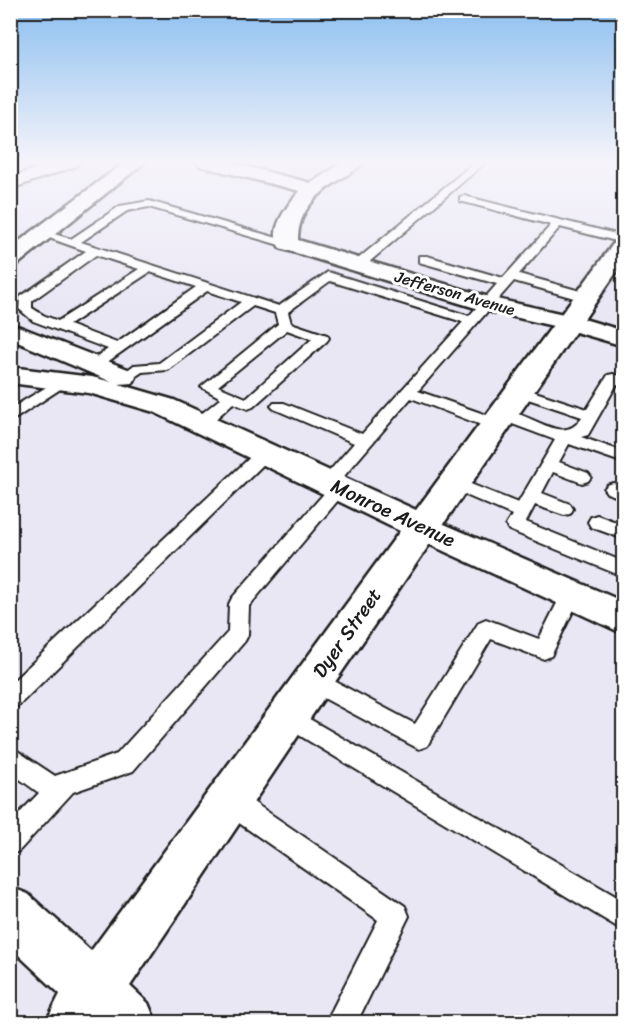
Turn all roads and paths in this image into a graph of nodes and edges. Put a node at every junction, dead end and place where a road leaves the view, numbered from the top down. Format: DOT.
graph roads {
  1 [pos="74,210"];
  2 [pos="121,210"];
  3 [pos="170,210"];
  4 [pos="294,210"];
  5 [pos="418,210"];
  6 [pos="508,210"];
  7 [pos="558,223"];
  8 [pos="44,234"];
  9 [pos="72,243"];
  10 [pos="287,244"];
  11 [pos="622,249"];
  12 [pos="94,251"];
  13 [pos="10,259"];
  14 [pos="423,259"];
  15 [pos="148,268"];
  16 [pos="343,268"];
  17 [pos="508,279"];
  18 [pos="207,286"];
  19 [pos="586,297"];
  20 [pos="251,301"];
  21 [pos="479,313"];
  22 [pos="283,318"];
  23 [pos="568,322"];
  24 [pos="59,326"];
  25 [pos="10,330"];
  26 [pos="624,339"];
  27 [pos="118,348"];
  28 [pos="94,366"];
  29 [pos="10,375"];
  30 [pos="124,378"];
  31 [pos="63,381"];
  32 [pos="624,382"];
  33 [pos="518,391"];
  34 [pos="408,392"];
  35 [pos="231,397"];
  36 [pos="164,406"];
  37 [pos="279,406"];
  38 [pos="591,416"];
  39 [pos="10,417"];
  40 [pos="498,419"];
  41 [pos="201,423"];
  42 [pos="582,431"];
  43 [pos="565,437"];
  44 [pos="365,441"];
  45 [pos="624,446"];
  46 [pos="265,453"];
  47 [pos="624,458"];
  48 [pos="549,464"];
  49 [pos="582,477"];
  50 [pos="453,483"];
  51 [pos="334,485"];
  52 [pos="531,496"];
  53 [pos="564,509"];
  54 [pos="518,518"];
  55 [pos="597,522"];
  56 [pos="422,526"];
  57 [pos="624,532"];
  58 [pos="624,570"];
  59 [pos="572,595"];
  60 [pos="624,619"];
  61 [pos="313,681"];
  62 [pos="10,699"];
  63 [pos="287,716"];
  64 [pos="10,757"];
  65 [pos="56,791"];
  66 [pos="228,800"];
  67 [pos="10,842"];
  68 [pos="10,912"];
  69 [pos="624,917"];
  70 [pos="99,1012"];
  71 [pos="341,1023"];
  1 -- 8 [label="main road"];
  2 -- 9 [label="lane"];
  3 -- 10 [label="lane"];
  4 -- 10 [label="main road"];
  5 -- 16 [label="lane"];
  6 -- 7 [label="lane"];
  7 -- 11 [label="lane"];
  7 -- 17 [label="lane"];
  8 -- 9 [label="lane"];
  8 -- 13 [label="main road"];
  9 -- 12 [label="lane"];
  10 -- 16 [label="main road, Jefferson Avenue"];
  11 -- 19 [label="main road, Dyer Street"];
  12 -- 15 [label="lane"];
  12 -- 24 [label="lane"];
  14 -- 17 [label="lane"];
  15 -- 18 [label="lane"];
  15 -- 24 [label="lane"];
  16 -- 21 [label="main road, Jefferson Avenue"];
  16 -- 21 [label="lane"];
  16 -- 22 [label="lane"];
  17 -- 19 [label="lane"];
  17 -- 21 [label="lane"];
  18 -- 20 [label="lane"];
  18 -- 27 [label="lane"];
  19 -- 23 [label="main road, Dyer Street"];
  20 -- 22 [label="lane"];
  20 -- 30 [label="lane"];
  21 -- 23 [label="main road, Jefferson Avenue"];
  21 -- 34 [label="lane"];
  22 -- 35 [label="lane"];
  22 -- 35 [label="lane"];
  23 -- 26 [label="main road, Jefferson Avenue"];
  23 -- 33 [label="main road, Dyer Street"];
  24 -- 27 [label="lane"];
  25 -- 28 [label="main road"];
  27 -- 28 [label="lane"];
  28 -- 30 [label="main road"];
  29 -- 31 [label="main road"];
  30 -- 36 [label="main road"];
  31 -- 36 [label="main road"];
  31 -- 39 [label="lane"];
  32 -- 38 [label="lane"];
  33 -- 38 [label="lane"];
  33 -- 40 [label="main road, Dyer Street"];
  34 -- 40 [label="lane"];
  34 -- 44 [label="lane"];
  35 -- 41 [label="lane"];
  36 -- 41 [label="main road, Monroe Avenue"];
  37 -- 44 [label="lane"];
  38 -- 42 [label="lane"];
  40 -- 43 [label="lane"];
  40 -- 50 [label="main road, Dyer Street"];
  41 -- 46 [label="main road, Monroe Avenue"];
  42 -- 43 [label="lane"];
  42 -- 45 [label="lane"];
  43 -- 47 [label="lane"];
  43 -- 48 [label="lane"];
  44 -- 51 [label="lane"];
  46 -- 51 [label="main road, Monroe Avenue"];
  46 -- 62 [label="lane"];
  48 -- 49 [label="lane"];
  48 -- 52 [label="lane"];
  50 -- 54 [label="lane"];
  50 -- 56 [label="main road, Dyer Street"];
  51 -- 56 [label="main road, Monroe Avenue"];
  51 -- 65 [label="lane"];
  52 -- 53 [label="lane"];
  52 -- 54 [label="lane"];
  54 -- 58 [label="lane"];
  55 -- 57 [label="lane"];
  56 -- 59 [label="main road, Monroe Avenue"];
  56 -- 61 [label="main road, Dyer Street"];
  59 -- 60 [label="main road, Monroe Avenue"];
  59 -- 61 [label="lane"];
  61 -- 63 [label="main road, Dyer Street"];
  63 -- 66 [label="main road, Dyer Street"];
  63 -- 69 [label="lane"];
  64 -- 65 [label="lane"];
  65 -- 67 [label="lane"];
  66 -- 70 [label="main road, Dyer Street"];
  66 -- 71 [label="lane"];
  68 -- 70 [label="main road"];
}
